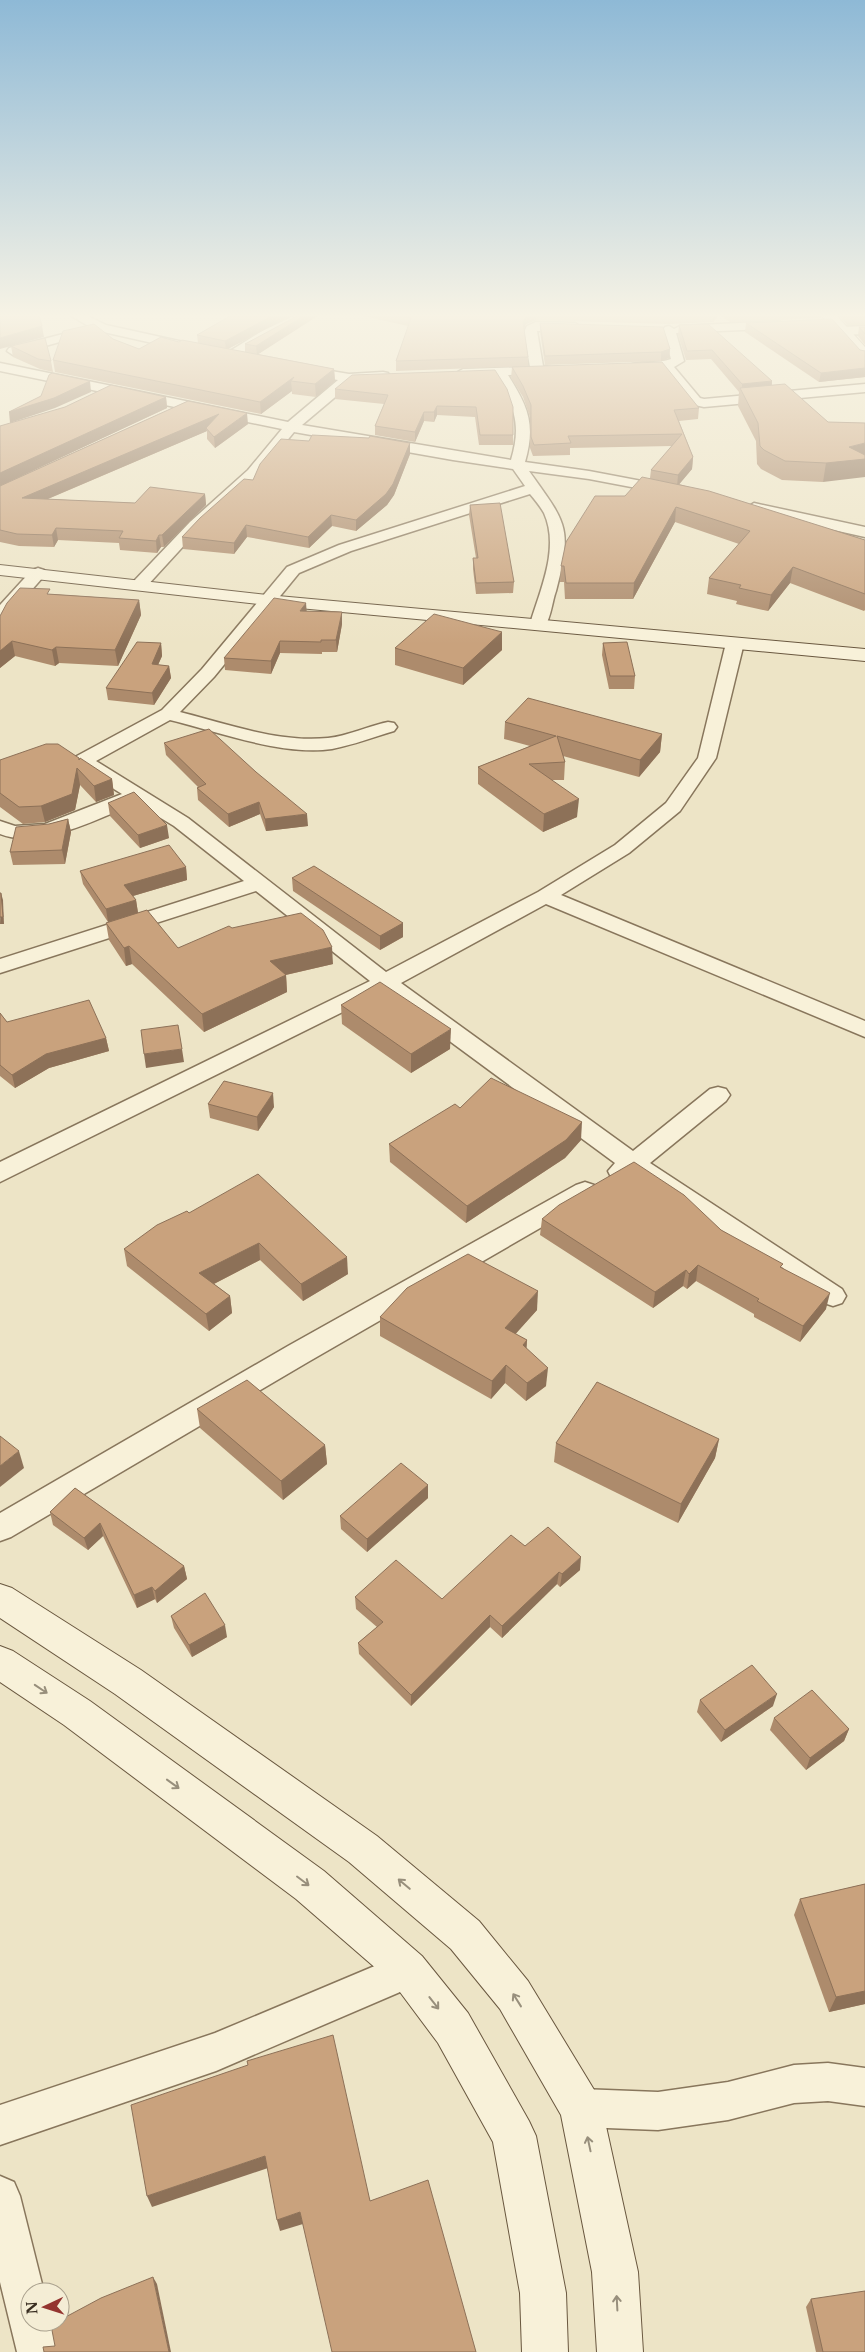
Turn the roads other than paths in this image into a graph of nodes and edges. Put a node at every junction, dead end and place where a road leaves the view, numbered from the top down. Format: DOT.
graph roads {
  1 [pos="280,425"];
  2 [pos="294,425"];
  3 [pos="523,425"];
  4 [pos="291,427"];
  5 [pos="517,464"];
  6 [pos="533,488"];
  7 [pos="686,494"];
  8 [pos="742,506"];
  9 [pos="865,532"];
  10 [pos="0,570"];
  11 [pos="38,574"];
  12 [pos="139,585"];
  13 [pos="267,600"];
  14 [pos="0,615"];
  15 [pos="538,624"];
  16 [pos="735,643"];
  17 [pos="865,655"];
  18 [pos="168,714"];
  19 [pos="388,727"];
  20 [pos="66,752"];
  21 [pos="83,761"];
  22 [pos="137,795"];
  23 [pos="0,827"];
  24 [pos="259,883"];
  25 [pos="545,896"];
  26 [pos="0,966"];
  27 [pos="385,982"];
  28 [pos="865,1030"];
  29 [pos="718,1095"];
  30 [pos="633,1164"];
  31 [pos="0,1173"];
  32 [pos="833,1296"];
  33 [pos="0,1528"];
  34 [pos="0,1599"];
  35 [pos="0,1662"];
  36 [pos="408,1970"];
  37 [pos="865,2087"];
  38 [pos="581,2108"];
  39 [pos="0,2125"];
  40 [pos="0,2196"];
  41 [pos="21,2282"];
  42 [pos="33,2332"];
  43 [pos="38,2352"];
  44 [pos="544,2352"];
  45 [pos="620,2352"];
  1 -- 4 [label="street"];
  2 -- 4 [label="street"];
  3 -- 5 [label="street"];
  4 -- 5 [label="street"];
  4 -- 12 [label="street"];
  5 -- 6 [label="street"];
  5 -- 7 [label="street"];
  6 -- 13 [label="street"];
  6 -- 15 [label="street"];
  8 -- 9 [label="street"];
  10 -- 11 [label="main road"];
  11 -- 12 [label="main road"];
  11 -- 14 [label="street"];
  12 -- 13 [label="main road"];
  13 -- 15 [label="main road"];
  13 -- 18 [label="street"];
  15 -- 16 [label="main road"];
  16 -- 17 [label="main road"];
  16 -- 25 [label="street"];
  18 -- 19 [label="street"];
  18 -- 21 [label="street"];
  20 -- 21 [label="street"];
  21 -- 22 [label="street"];
  22 -- 23 [label="street"];
  22 -- 24 [label="street"];
  24 -- 26 [label="street"];
  24 -- 27 [label="street"];
  25 -- 27 [label="street"];
  25 -- 28 [label="street"];
  27 -- 30 [label="street"];
  27 -- 31 [label="street"];
  29 -- 30 [label="street"];
  30 -- 32 [label="street"];
  30 -- 33 [label="street"];
  38 -- 34 [label="main road, one-way"];
  35 -- 36 [label="main road, one-way"];
  36 -- 39 [label="street"];
  36 -- 44 [label="main road, one-way"];
  37 -- 38 [label="street"];
  45 -- 38 [label="main road, one-way"];
  40 -- 41 [label="street"];
  42 -- 43 [label="street"];
}
